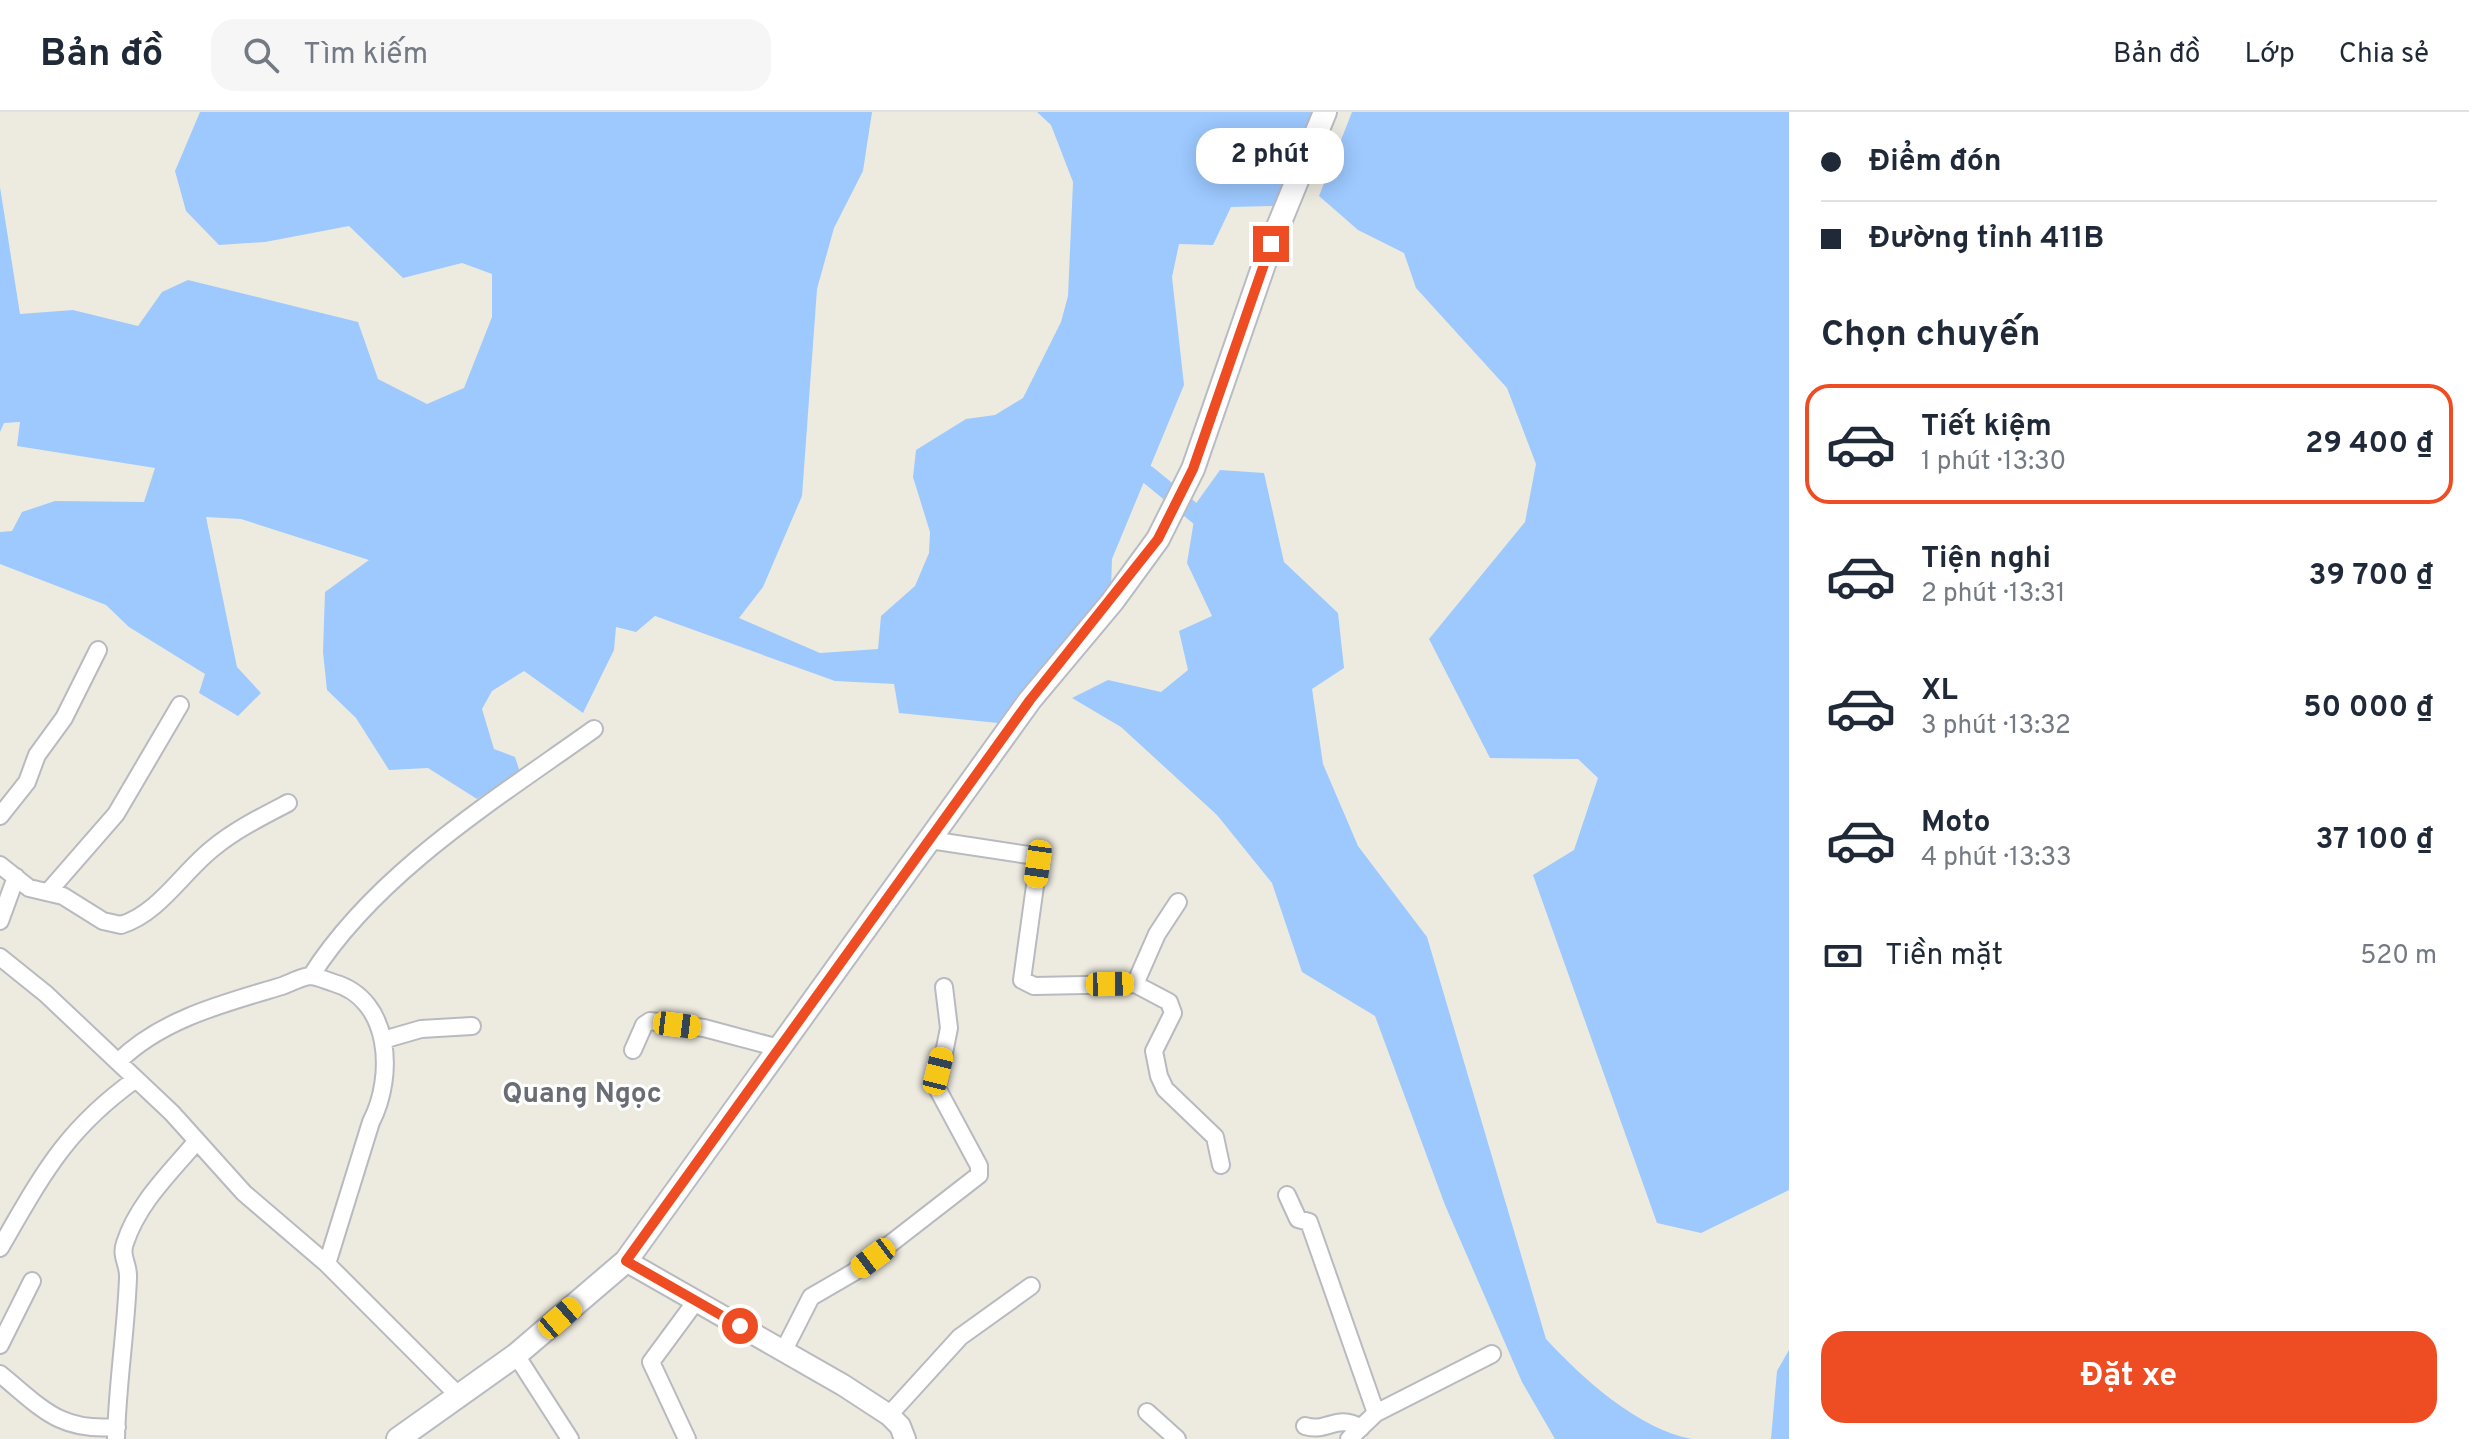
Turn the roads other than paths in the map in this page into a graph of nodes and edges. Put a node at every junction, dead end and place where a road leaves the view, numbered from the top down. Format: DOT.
graph roads {
  1 [pos="1325,112"];
  2 [pos="98,650"];
  3 [pos="180,705"];
  4 [pos="594,729"];
  5 [pos="288,803"];
  6 [pos="0,816"];
  7 [pos="930,840"];
  8 [pos="0,865"];
  9 [pos="16,877"];
  10 [pos="48,892"];
  11 [pos="1178,902"];
  12 [pos="0,921"];
  13 [pos="0,957"];
  14 [pos="311,976"];
  15 [pos="1135,984"];
  16 [pos="944,987"];
  17 [pos="472,1026"];
  18 [pos="383,1040"];
  19 [pos="779,1048"];
  20 [pos="633,1050"];
  21 [pos="118,1062"];
  22 [pos="136,1079"];
  23 [pos="196,1142"];
  24 [pos="1221,1165"];
  25 [pos="1287,1195"];
  26 [pos="0,1248"];
  27 [pos="626,1261"];
  28 [pos="327,1264"];
  29 [pos="32,1281"];
  30 [pos="1031,1286"];
  31 [pos="696,1301"];
  32 [pos="0,1345"];
  33 [pos="784,1350"];
  34 [pos="1492,1354"];
  35 [pos="516,1355"];
  36 [pos="0,1374"];
  37 [pos="458,1395"];
  38 [pos="1147,1412"];
  39 [pos="1376,1413"];
  40 [pos="889,1415"];
  41 [pos="1305,1426"];
  42 [pos="116,1433"];
  43 [pos="1355,1434"];
  44 [pos="398,1439"];
  45 [pos="570,1439"];
  46 [pos="687,1439"];
  47 [pos="905,1439"];
  48 [pos="1177,1439"];
  1 -- 7 [label="main road"];
  2 -- 6 [label="street"];
  3 -- 10 [label="street"];
  4 -- 14 [label="street"];
  5 -- 10 [label="street"];
  7 -- 15 [label="street"];
  7 -- 19 [label="main road"];
  8 -- 9 [label="street"];
  9 -- 10 [label="street"];
  9 -- 12 [label="street"];
  11 -- 15 [label="street"];
  13 -- 21 [label="street"];
  14 -- 18 [label="street"];
  14 -- 21 [label="street"];
  15 -- 24 [label="street"];
  16 -- 33 [label="street"];
  17 -- 18 [label="street"];
  18 -- 28 [label="street"];
  19 -- 20 [label="street"];
  19 -- 27 [label="main road"];
  21 -- 22 [label="street"];
  22 -- 23 [label="street"];
  22 -- 26 [label="street"];
  23 -- 28 [label="street"];
  23 -- 42 [label="street"];
  25 -- 39 [label="street"];
  27 -- 31 [label="street"];
  27 -- 35 [label="main road"];
  28 -- 37 [label="street"];
  29 -- 32 [label="street"];
  30 -- 40 [label="street"];
  31 -- 33 [label="street"];
  31 -- 46 [label="street"];
  33 -- 40 [label="street"];
  34 -- 39 [label="street"];
  35 -- 37 [label="main road"];
  35 -- 45 [label="street"];
  36 -- 42 [label="street"];
  37 -- 44 [label="main road"];
  38 -- 48 [label="street"];
  39 -- 43 [label="street"];
  40 -- 47 [label="street"];
  41 -- 43 [label="street"];
}
